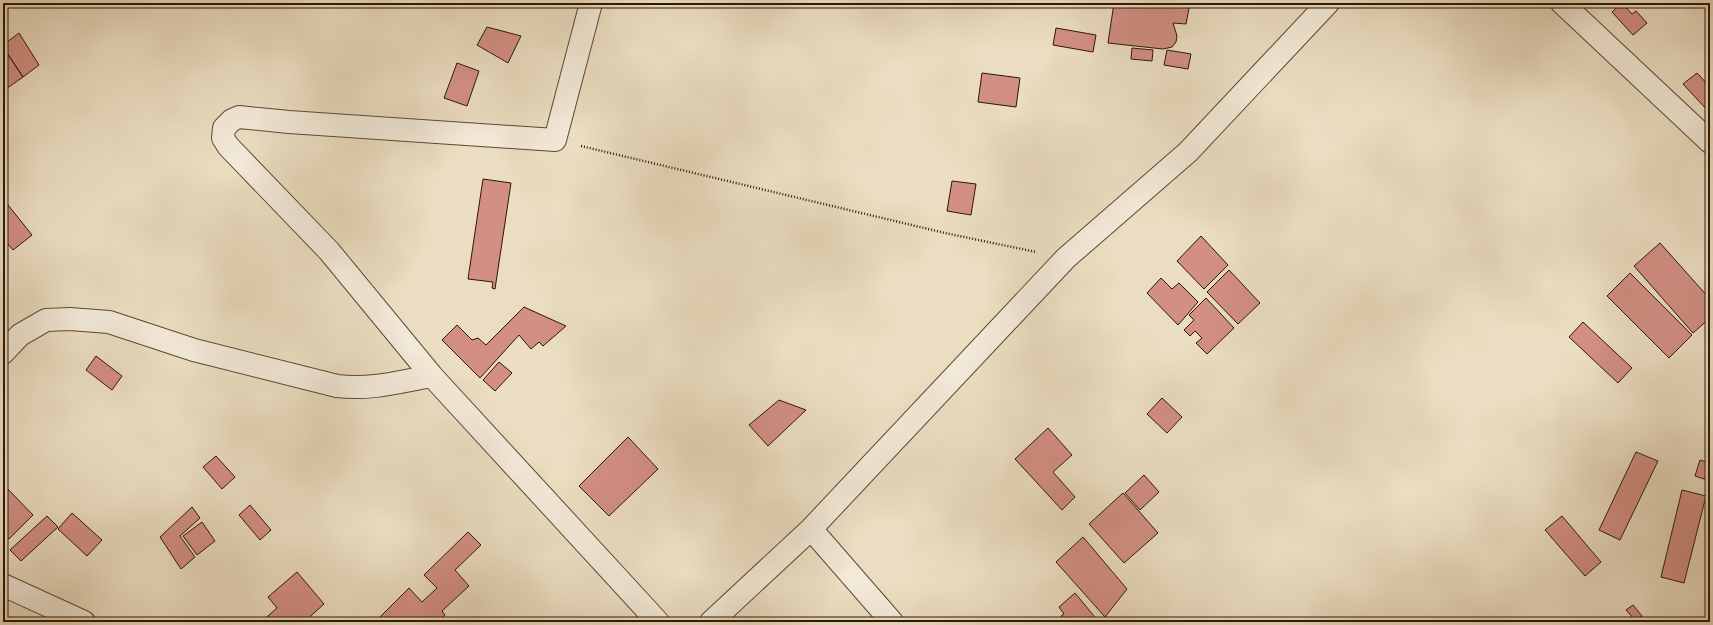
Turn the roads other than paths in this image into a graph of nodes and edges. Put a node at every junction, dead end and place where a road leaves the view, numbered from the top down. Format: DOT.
graph roads {
  1 [pos="591,3"];
  2 [pos="1328,3"];
  3 [pos="1562,3"];
  4 [pos="1710,142"];
  5 [pos="3,353"];
  6 [pos="432,376"];
  7 [pos="811,528"];
  8 [pos="3,586"];
  9 [pos="84,622"];
  10 [pos="658,622"];
  11 [pos="712,622"];
  12 [pos="892,622"];
  1 -- 6 [label="street"];
  2 -- 7 [label="street"];
  3 -- 4 [label="street"];
  5 -- 6 [label="street"];
  6 -- 10 [label="street"];
  7 -- 11 [label="street"];
  7 -- 12 [label="street"];
  8 -- 9 [label="street"];
}
